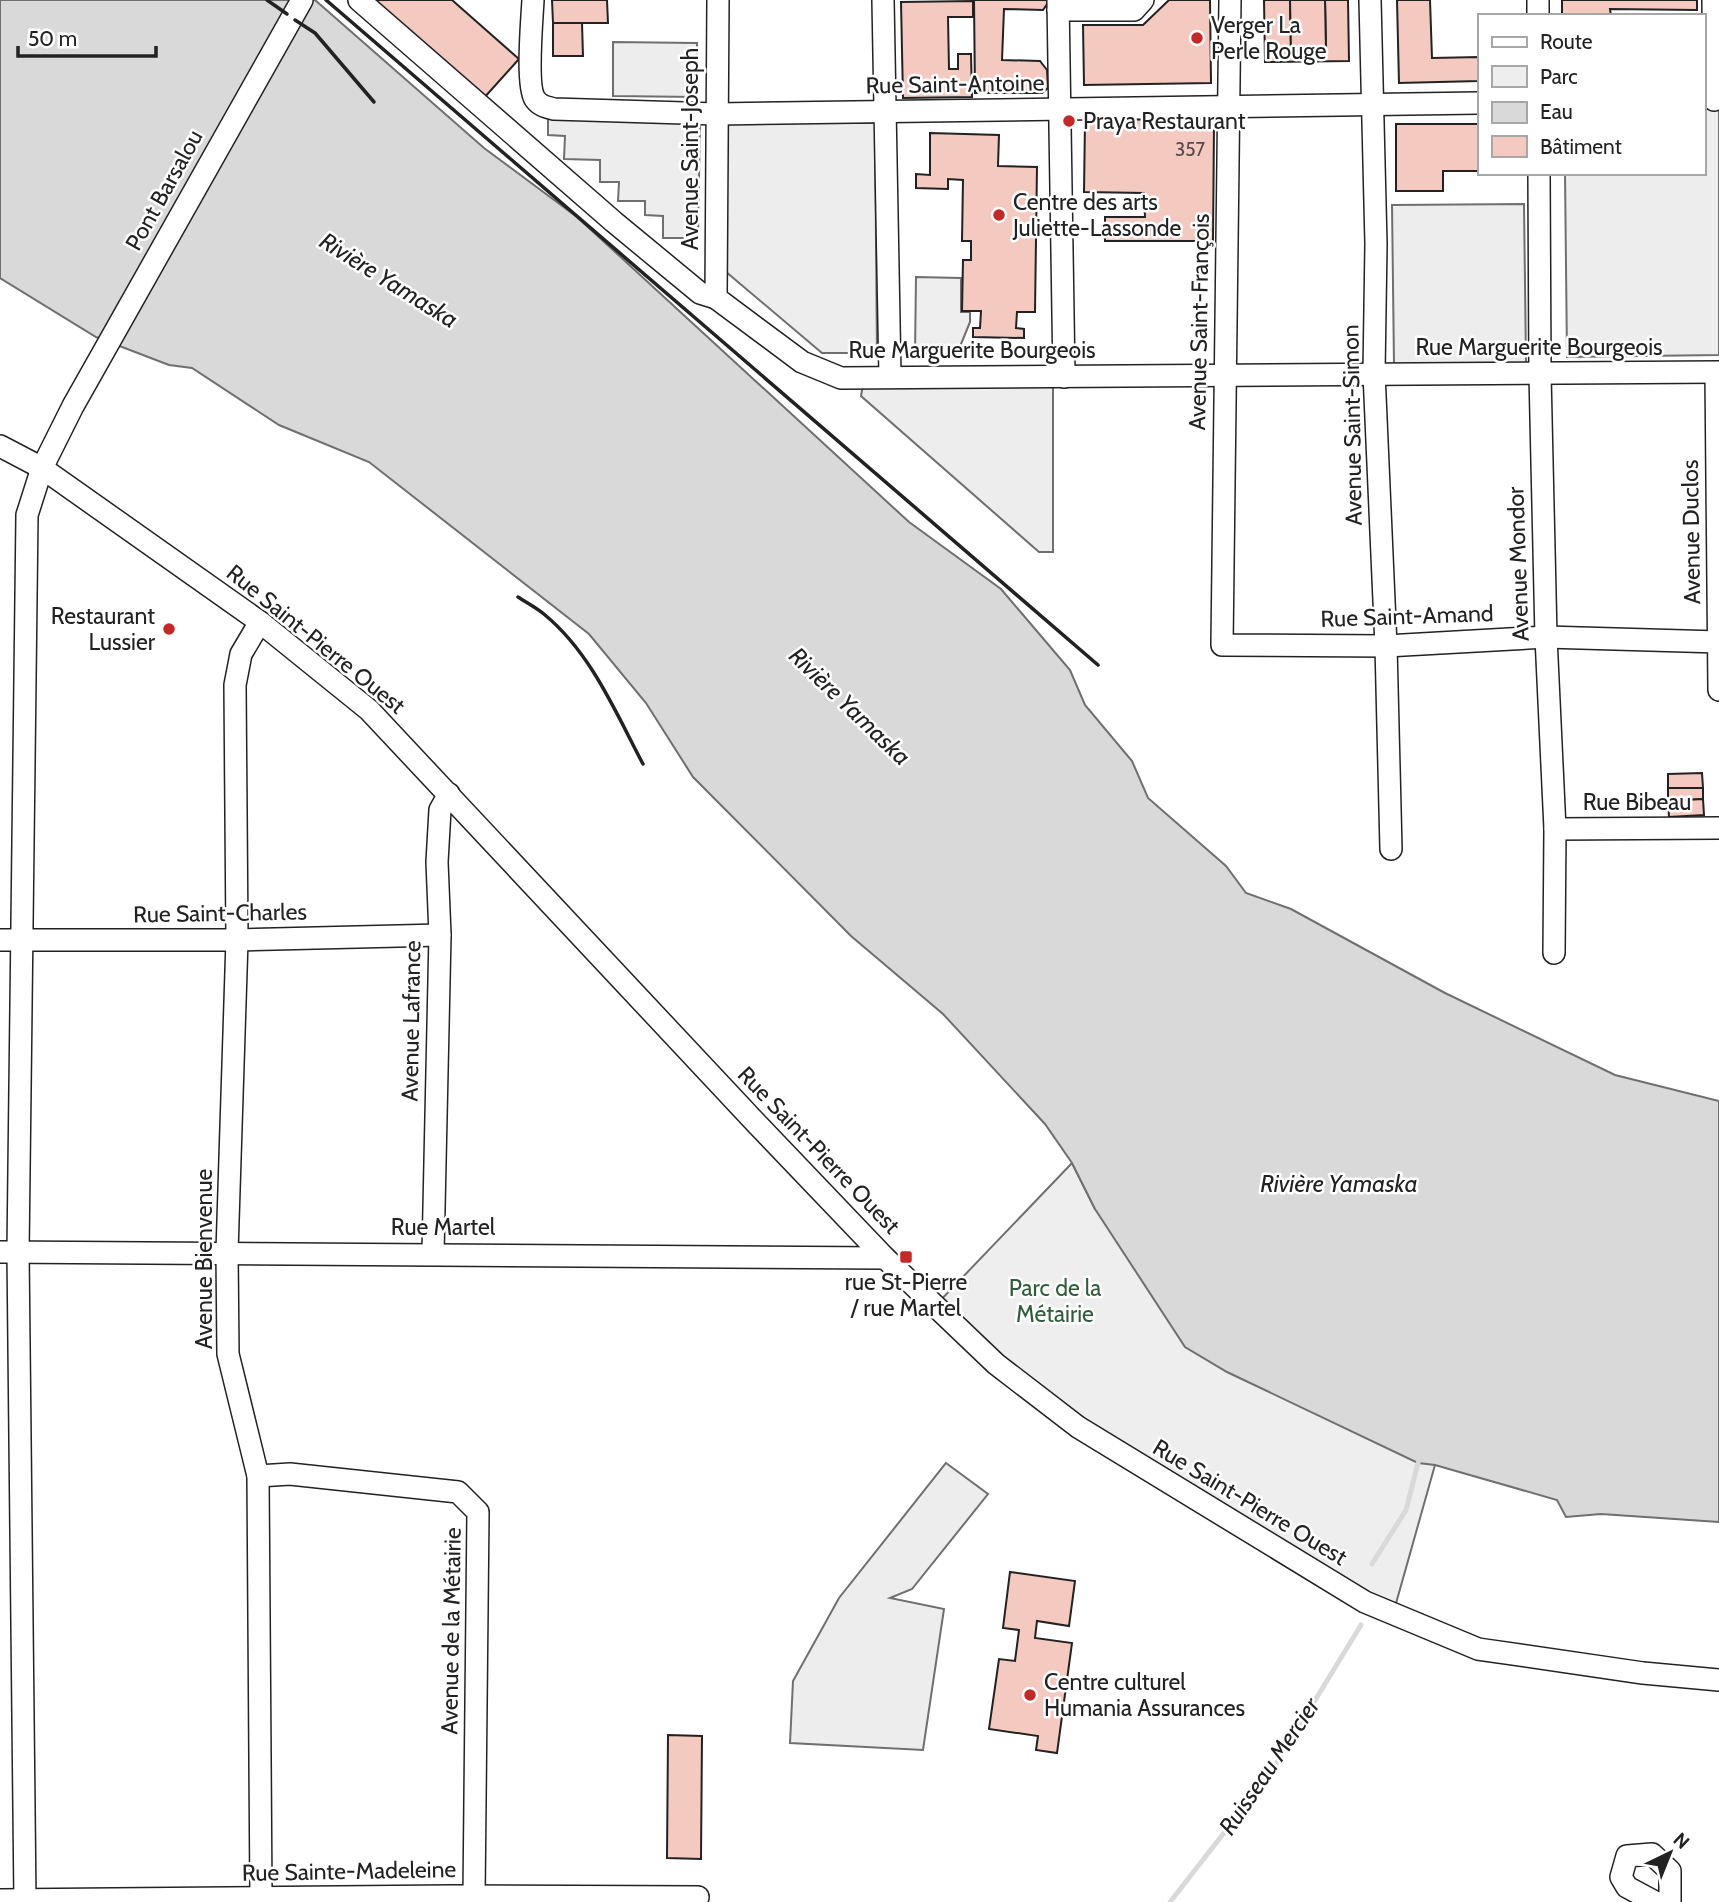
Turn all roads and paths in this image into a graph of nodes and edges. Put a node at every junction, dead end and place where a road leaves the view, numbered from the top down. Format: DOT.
graph roads {
  1 [pos="302,0"];
  2 [pos="359,0"];
  3 [pos="533,0"];
  4 [pos="718,0"];
  5 [pos="884,0"];
  6 [pos="1143,0"];
  7 [pos="1230,0"];
  8 [pos="1370,0"];
  9 [pos="1713,0"];
  10 [pos="1058,5"];
  11 [pos="1712,100"];
  12 [pos="1478,103"];
  13 [pos="1374,104"];
  14 [pos="1228,107"];
  15 [pos="1059,109"];
  16 [pos="886,111"];
  17 [pos="717,114"];
  18 [pos="1539,175"];
  19 [pos="716,298"];
  20 [pos="1374,373"];
  21 [pos="1718,373"];
  22 [pos="1540,374"];
  23 [pos="890,376"];
  24 [pos="1063,377"];
  25 [pos="1225,377"];
  26 [pos="0,446"];
  27 [pos="42,468"];
  28 [pos="260,622"];
  29 [pos="1546,638"];
  30 [pos="1719,642"];
  31 [pos="1222,645"];
  32 [pos="1386,646"];
  33 [pos="1719,690"];
  34 [pos="449,793"];
  35 [pos="1719,828"];
  36 [pos="1555,829"];
  37 [pos="1391,849"];
  38 [pos="440,935"];
  39 [pos="0,940"];
  40 [pos="22,940"];
  41 [pos="237,940"];
  42 [pos="1554,953"];
  43 [pos="9,1252"];
  44 [pos="228,1252"];
  45 [pos="433,1253"];
  46 [pos="886,1258"];
  47 [pos="257,1476"];
  48 [pos="11,1572"];
  49 [pos="1719,1680"];
  50 [pos="474,1896"];
  51 [pos="698,1897"];
  52 [pos="261,1899"];
  53 [pos="0,1900"];
  54 [pos="25,1901"];
  55 [pos="1655,1902"];
  56 [pos="1671,1902"];
  1 -- 27 [label="street, Pont Barsalou"];
  2 -- 19 [label="street, Rue Marguerite Bourgeois"];
  3 -- 17 [label="street, Rue Saint-Antoine"];
  4 -- 17 [label="street, Avenue Saint-Joseph"];
  5 -- 16 [label="street"];
  6 -- 10 [label="street"];
  7 -- 14 [label="street, Avenue Saint-François"];
  8 -- 13 [label="street, Avenue Saint-Simon"];
  9 -- 11 [label="street"];
  10 -- 15 [label="street"];
  12 -- 13 [label="street, Rue Saint-Antoine"];
  13 -- 14 [label="street, Rue Saint-Antoine"];
  13 -- 20 [label="street, Avenue Saint-Simon"];
  14 -- 15 [label="street, Rue Saint-Antoine"];
  14 -- 25 [label="street, Avenue Saint-François"];
  15 -- 16 [label="street, Rue Saint-Antoine"];
  15 -- 24 [label="street"];
  16 -- 17 [label="street, Rue Saint-Antoine"];
  16 -- 23 [label="street"];
  17 -- 19 [label="street, Avenue Saint-Joseph"];
  18 -- 22 [label="street, Avenue Mondor"];
  19 -- 23 [label="street, Rue Marguerite Bourgeois"];
  20 -- 22 [label="street, Rue Marguerite Bourgeois"];
  20 -- 25 [label="street, Rue Marguerite Bourgeois"];
  20 -- 32 [label="street, Avenue Saint-Simon"];
  21 -- 22 [label="street, Rue Marguerite Bourgeois"];
  21 -- 30 [label="street, Avenue Duclos"];
  22 -- 29 [label="street, Avenue Mondor"];
  23 -- 24 [label="street, Rue Marguerite Bourgeois"];
  24 -- 25 [label="street, Rue Marguerite Bourgeois"];
  25 -- 31 [label="street, Avenue Saint-François"];
  26 -- 27 [label="street, Rue Saint-Pierre Ouest"];
  27 -- 28 [label="street, Rue Saint-Pierre Ouest"];
  27 -- 40 [label="street, Pont Barsalou"];
  28 -- 34 [label="street, Rue Saint-Pierre Ouest"];
  28 -- 41 [label="street, Avenue Bienvenue"];
  29 -- 30 [label="street, Rue Saint-Amand"];
  29 -- 32 [label="street, Rue Saint-Amand"];
  29 -- 36 [label="street, Avenue Mondor"];
  30 -- 33 [label="street, Avenue Duclos"];
  31 -- 32 [label="street, Rue Saint-Amand"];
  32 -- 37 [label="street, Avenue Saint-Simon"];
  34 -- 38 [label="street, Avenue Lafrance"];
  34 -- 46 [label="street, Rue Saint-Pierre Ouest"];
  35 -- 36 [label="street, Rue Bibeau"];
  36 -- 42 [label="street, Avenue Mondor"];
  38 -- 41 [label="street, Rue Saint-Charles"];
  38 -- 45 [label="street, Avenue Lafrance"];
  39 -- 40 [label="street, Rue Saint-Charles"];
  40 -- 41 [label="street, Rue Saint-Charles"];
  40 -- 43 [label="street, Pont Barsalou"];
  41 -- 44 [label="street, Avenue Bienvenue"];
  43 -- 44 [label="street, Rue Martel"];
  43 -- 48 [label="street, Pont Barsalou"];
  44 -- 45 [label="street, Rue Martel"];
  44 -- 47 [label="street, Avenue Bienvenue"];
  45 -- 46 [label="street, Rue Martel"];
  46 -- 49 [label="street, Rue Saint-Pierre Ouest"];
  47 -- 50 [label="street, Avenue de la Métairie"];
  47 -- 52 [label="street, Avenue Bienvenue"];
  48 -- 54 [label="street, Pont Barsalou"];
  50 -- 51 [label="street, Rue Sainte-Madeleine"];
  50 -- 52 [label="street, Rue Sainte-Madeleine"];
  52 -- 54 [label="street, Rue Sainte-Madeleine"];
  53 -- 54 [label="street, Rue Sainte-Madeleine"];
  55 -- 56 [label="street"];
}
